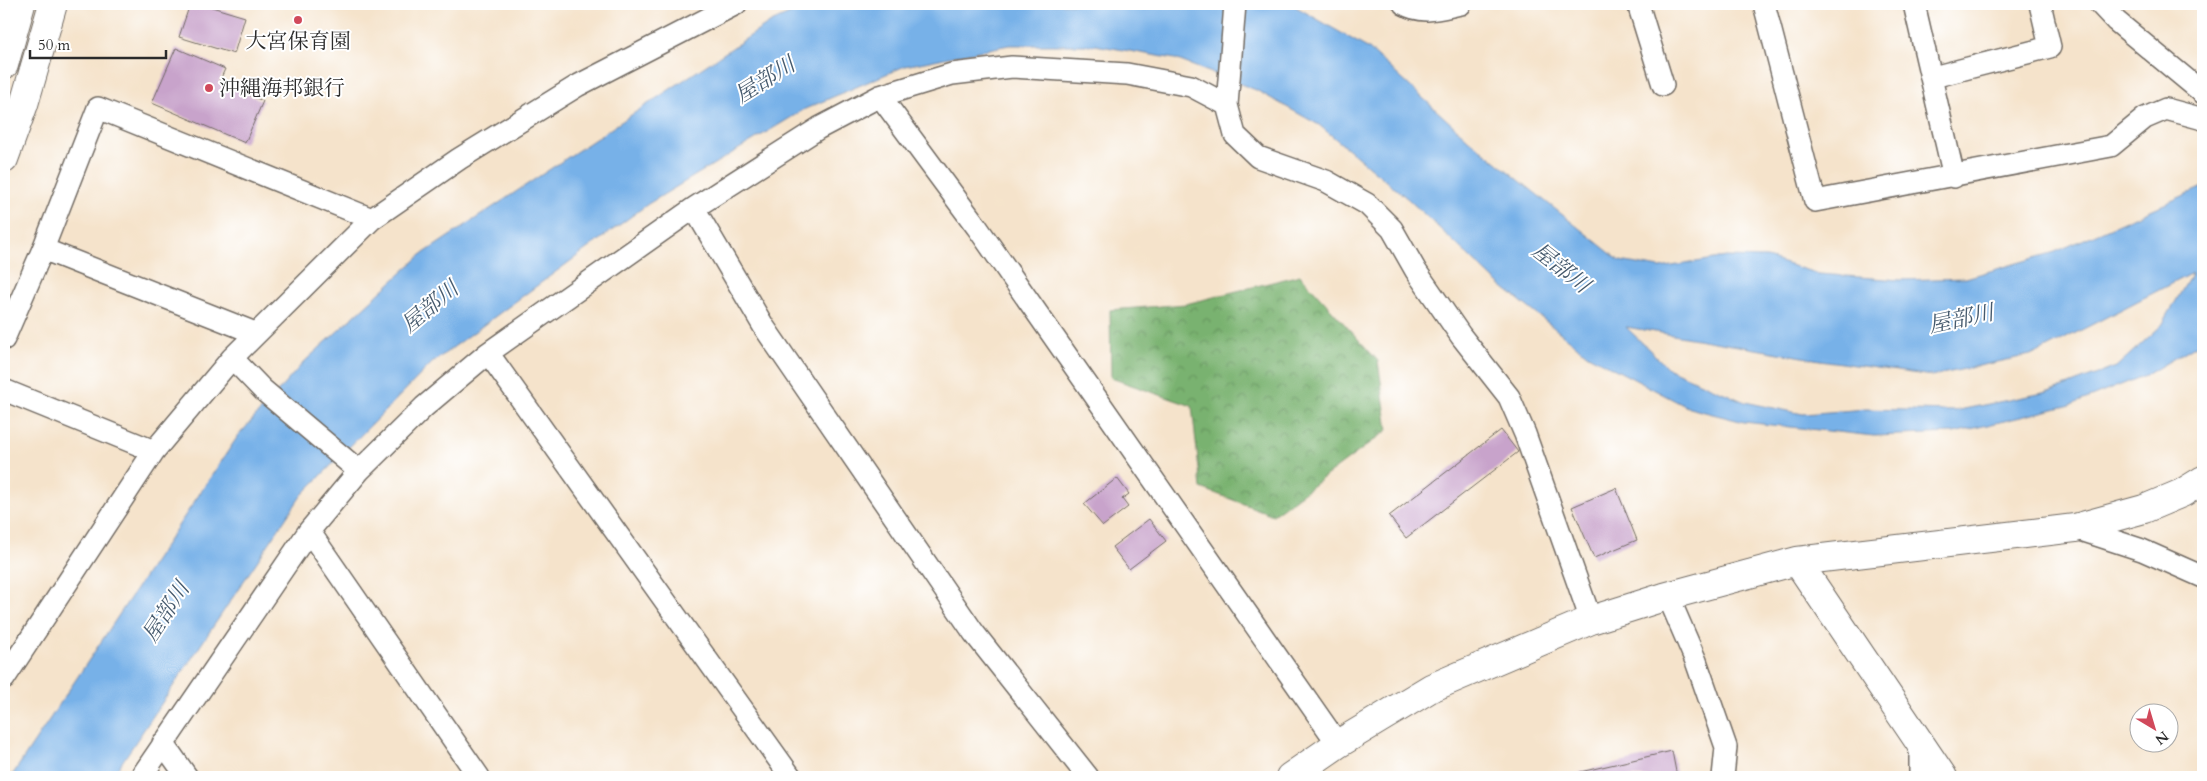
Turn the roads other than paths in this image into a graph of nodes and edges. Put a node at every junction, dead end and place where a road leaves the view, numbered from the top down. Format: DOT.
graph roads {
  1 [pos="21,4"];
  2 [pos="53,4"];
  3 [pos="736,4"];
  4 [pos="1235,4"];
  5 [pos="1404,4"];
  6 [pos="1461,4"];
  7 [pos="1638,4"];
  8 [pos="1764,4"];
  9 [pos="1914,4"];
  10 [pos="2040,4"];
  11 [pos="2100,4"];
  12 [pos="4,65"];
  13 [pos="1933,77"];
  14 [pos="1663,85"];
  15 [pos="2203,93"];
  16 [pos="880,96"];
  17 [pos="1227,99"];
  18 [pos="2203,119"];
  19 [pos="4,159"];
  20 [pos="1954,177"];
  21 [pos="694,208"];
  22 [pos="372,219"];
  23 [pos="43,249"];
  24 [pos="255,333"];
  25 [pos="4,339"];
  26 [pos="488,354"];
  27 [pos="232,358"];
  28 [pos="4,390"];
  29 [pos="154,451"];
  30 [pos="354,467"];
  31 [pos="2203,480"];
  32 [pos="2075,528"];
  33 [pos="308,531"];
  34 [pos="1797,562"];
  35 [pos="2203,577"];
  36 [pos="1668,596"];
  37 [pos="1591,620"];
  38 [pos="4,680"];
  39 [pos="163,743"];
  40 [pos="1920,743"];
  41 [pos="1338,744"];
  42 [pos="140,777"];
  43 [pos="187,777"];
  44 [pos="479,777"];
  45 [pos="792,777"];
  46 [pos="1088,777"];
  47 [pos="1290,777"];
  48 [pos="1723,777"];
  49 [pos="1920,777"];
  50 [pos="1943,777"];
  1 -- 12 [label="main road"];
  2 -- 19 [label="main road"];
  3 -- 22 [label="street"];
  4 -- 17 [label="street"];
  5 -- 6 [label="street"];
  7 -- 14 [label="street"];
  8 -- 20 [label="street"];
  9 -- 13 [label="street"];
  10 -- 13 [label="street"];
  11 -- 15 [label="street"];
  13 -- 20 [label="street"];
  16 -- 17 [label="street"];
  16 -- 21 [label="street"];
  16 -- 41 [label="street"];
  17 -- 37 [label="street"];
  18 -- 20 [label="street"];
  21 -- 26 [label="street"];
  21 -- 46 [label="street"];
  22 -- 23 [label="street"];
  22 -- 24 [label="street"];
  23 -- 24 [label="street"];
  23 -- 25 [label="street"];
  24 -- 27 [label="street"];
  26 -- 30 [label="street"];
  26 -- 45 [label="street"];
  27 -- 29 [label="street"];
  27 -- 30 [label="street"];
  28 -- 29 [label="street"];
  29 -- 38 [label="street"];
  30 -- 33 [label="street"];
  31 -- 32 [label="main road"];
  32 -- 34 [label="main road"];
  32 -- 35 [label="street"];
  33 -- 39 [label="street"];
  33 -- 44 [label="street"];
  34 -- 36 [label="main road"];
  34 -- 40 [label="main road"];
  36 -- 37 [label="main road"];
  36 -- 48 [label="street"];
  37 -- 41 [label="main road"];
  39 -- 42 [label="street"];
  39 -- 43 [label="street"];
  40 -- 49 [label="street"];
  40 -- 50 [label="main road"];
  41 -- 47 [label="main road"];
}
